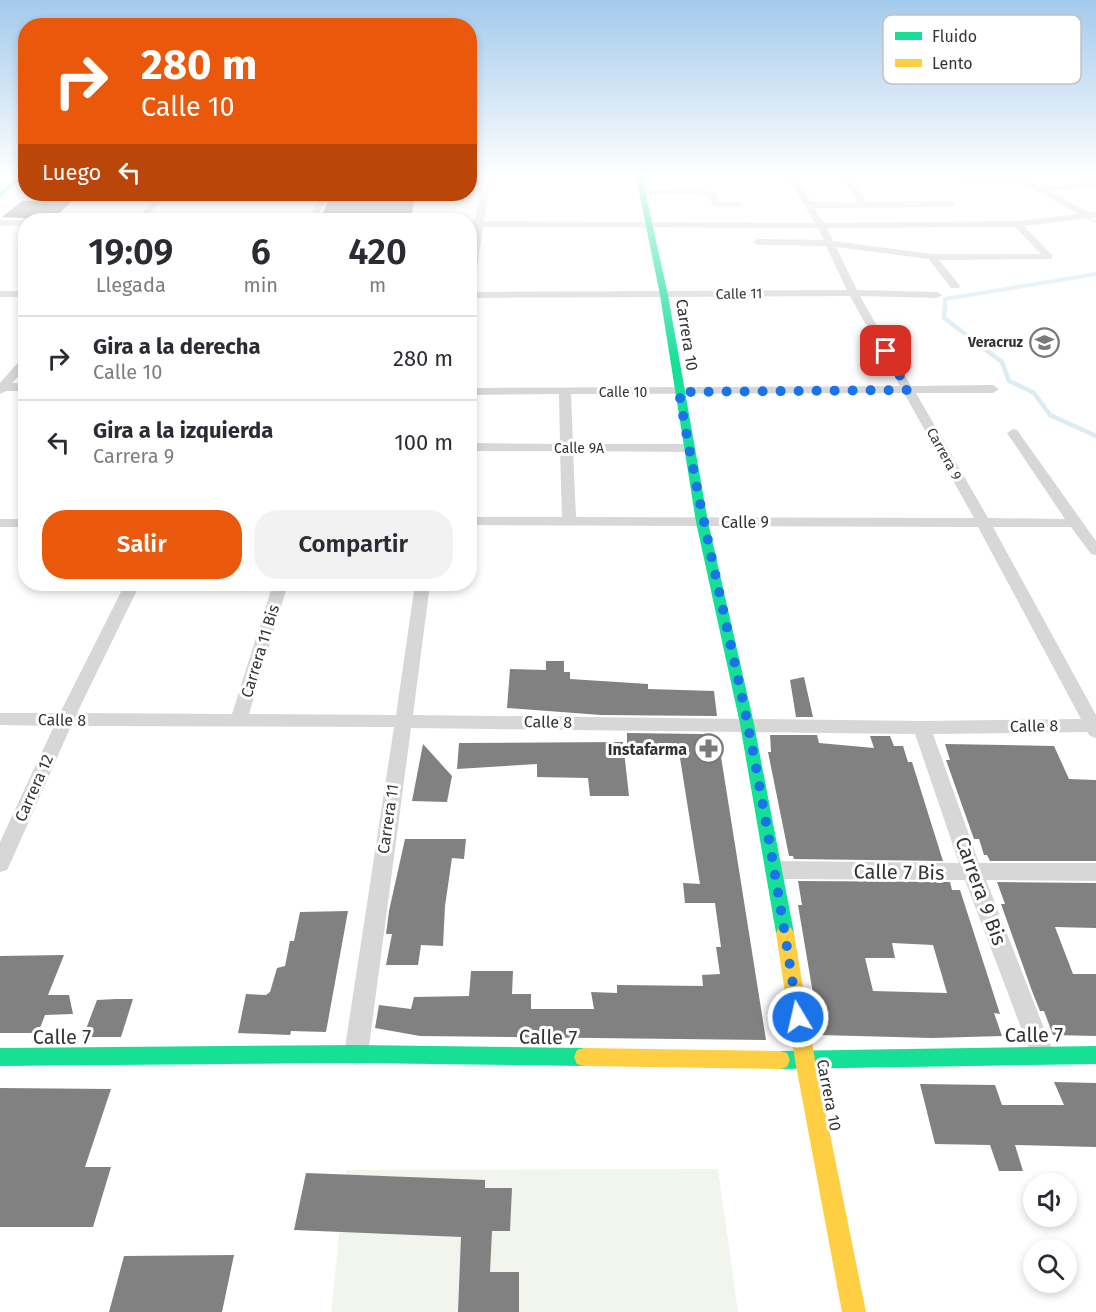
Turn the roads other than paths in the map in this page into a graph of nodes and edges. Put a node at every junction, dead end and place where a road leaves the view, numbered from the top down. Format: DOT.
graph roads {
  1 [pos="651,238"];
  2 [pos="828,238"];
  3 [pos="1031,238"];
  4 [pos="758,242"];
  5 [pos="830,243"];
  6 [pos="932,257"];
  7 [pos="955,286"];
  8 [pos="853,293"];
  9 [pos="0,294"];
  10 [pos="18,294"];
  11 [pos="477,295"];
  12 [pos="664,295"];
  13 [pos="937,295"];
  14 [pos="18,369"];
  15 [pos="18,387"];
  16 [pos="1,388"];
  17 [pos="993,389"];
  18 [pos="908,390"];
  19 [pos="477,391"];
  20 [pos="565,392"];
  21 [pos="679,392"];
  22 [pos="1013,433"];
  23 [pos="477,447"];
  24 [pos="567,448"];
  25 [pos="688,448"];
  26 [pos="477,522"];
  27 [pos="569,522"];
  28 [pos="702,522"];
  29 [pos="0,523"];
  30 [pos="18,523"];
  31 [pos="1075,523"];
  32 [pos="984,524"];
  33 [pos="1096,551"];
  34 [pos="129,591"];
  35 [pos="279,591"];
  36 [pos="422,591"];
  37 [pos="0,719"];
  38 [pos="65,720"];
  39 [pos="239,720"];
  40 [pos="402,721"];
  41 [pos="747,724"];
  42 [pos="1095,727"];
  43 [pos="922,728"];
  44 [pos="0,864"];
  45 [pos="775,870"];
  46 [pos="1096,872"];
  47 [pos="973,873"];
  48 [pos="356,1054"];
  49 [pos="1042,1054"];
  50 [pos="1096,1055"];
  51 [pos="0,1057"];
  52 [pos="805,1060"];
  53 [pos="854,1312"];
  1 -- 12 [label="street, Carrera 10"];
  2 -- 5 [label="street, Carrera 9"];
  3 -- 6 [label="street"];
  4 -- 5 [label="street"];
  5 -- 6 [label="street"];
  5 -- 8 [label="street, Carrera 9"];
  6 -- 7 [label="street"];
  8 -- 12 [label="street, Calle 11"];
  8 -- 13 [label="street, Calle 11"];
  8 -- 18 [label="street, Carrera 9"];
  9 -- 10 [label="street"];
  11 -- 12 [label="street, Calle 11"];
  12 -- 21 [label="street, Carrera 10"];
  14 -- 16 [label="street"];
  15 -- 16 [label="street"];
  17 -- 18 [label="street, Calle 10"];
  18 -- 21 [label="street, Calle 10"];
  18 -- 32 [label="street, Carrera 9"];
  19 -- 20 [label="street, Calle 10"];
  20 -- 21 [label="street, Calle 10"];
  20 -- 24 [label="street"];
  21 -- 25 [label="street, Carrera 10"];
  22 -- 31 [label="street"];
  23 -- 24 [label="street, Calle 9A"];
  24 -- 25 [label="street, Calle 9A"];
  24 -- 27 [label="street"];
  25 -- 28 [label="street, Carrera 10"];
  26 -- 27 [label="street, Calle 9"];
  27 -- 28 [label="street, Calle 9"];
  28 -- 32 [label="street, Calle 9"];
  28 -- 41 [label="street, Carrera 10"];
  29 -- 30 [label="street"];
  31 -- 32 [label="street, Calle 9"];
  31 -- 33 [label="street"];
  32 -- 42 [label="street, Carrera 9"];
  34 -- 38 [label="street, Carrera 12"];
  35 -- 39 [label="street, Carrera 11 Bis"];
  36 -- 40 [label="street, Carrera 11"];
  37 -- 38 [label="street, Calle 8"];
  38 -- 39 [label="street, Calle 8"];
  38 -- 44 [label="street, Carrera 12"];
  39 -- 40 [label="street, Calle 8"];
  40 -- 41 [label="street, Calle 8"];
  40 -- 48 [label="street, Carrera 11"];
  41 -- 43 [label="street, Calle 8"];
  41 -- 45 [label="street, Carrera 10"];
  42 -- 43 [label="street, Calle 8"];
  43 -- 47 [label="street, Carrera 9 Bis"];
  45 -- 47 [label="street, Calle 7 Bis"];
  45 -- 52 [label="street, Carrera 10"];
  46 -- 47 [label="street, Calle 7 Bis"];
  47 -- 49 [label="street, Carrera 9 Bis"];
  48 -- 51 [label="street, Calle 7"];
  48 -- 52 [label="street, Calle 7"];
  49 -- 50 [label="street, Calle 7"];
  49 -- 52 [label="street, Calle 7"];
  52 -- 53 [label="street, Carrera 10"];
}
